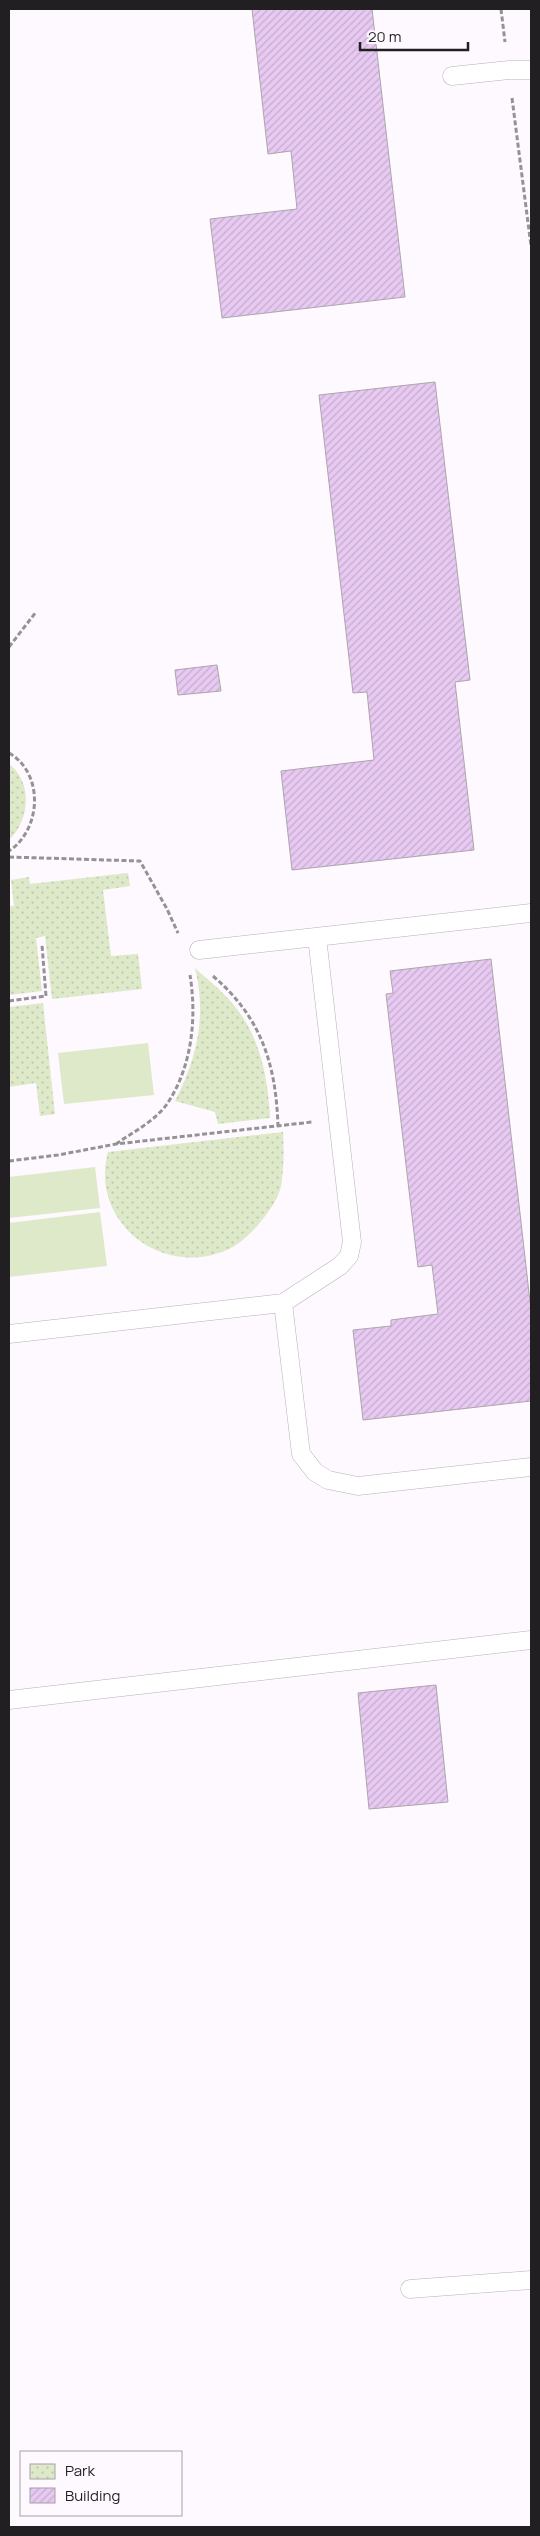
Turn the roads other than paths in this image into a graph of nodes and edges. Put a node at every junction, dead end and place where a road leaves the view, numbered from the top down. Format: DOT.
graph roads {
  1 [pos="531,70"];
  2 [pos="452,76"];
  3 [pos="531,913"];
  4 [pos="317,937"];
  5 [pos="199,950"];
  6 [pos="283,1303"];
  7 [pos="9,1334"];
  8 [pos="531,1467"];
  9 [pos="531,1640"];
  10 [pos="9,1700"];
  11 [pos="531,2280"];
  12 [pos="410,2289"];
  1 -- 2 [label="lane"];
  3 -- 4 [label="lane"];
  4 -- 5 [label="lane"];
  4 -- 6 [label="lane"];
  6 -- 7 [label="lane"];
  6 -- 8 [label="lane"];
  9 -- 10 [label="lane"];
  11 -- 12 [label="lane"];
}
